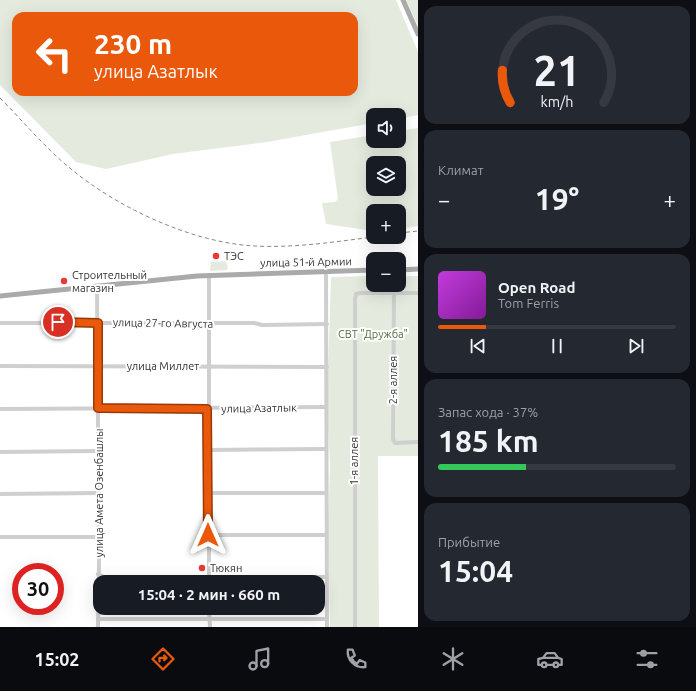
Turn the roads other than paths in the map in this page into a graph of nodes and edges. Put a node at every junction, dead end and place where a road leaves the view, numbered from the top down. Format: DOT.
graph roads {
  1 [pos="402,0"];
  2 [pos="418,34"];
  3 [pos="418,269"];
  4 [pos="366,270"];
  5 [pos="406,270"];
  6 [pos="326,271"];
  7 [pos="209,275"];
  8 [pos="97,286"];
  9 [pos="394,293"];
  10 [pos="418,293"];
  11 [pos="0,296"];
  12 [pos="0,323"];
  13 [pos="98,323"];
  14 [pos="208,324"];
  15 [pos="327,324"];
  16 [pos="0,366"];
  17 [pos="98,366"];
  18 [pos="209,366"];
  19 [pos="327,367"];
  20 [pos="325,407"];
  21 [pos="98,408"];
  22 [pos="0,409"];
  23 [pos="207,409"];
  24 [pos="418,442"];
  25 [pos="326,449"];
  26 [pos="208,450"];
  27 [pos="98,451"];
  28 [pos="0,452"];
  29 [pos="99,493"];
  30 [pos="208,493"];
  31 [pos="326,493"];
  32 [pos="0,494"];
  33 [pos="208,535"];
  34 [pos="326,535"];
  35 [pos="0,537"];
  36 [pos="99,537"];
  37 [pos="98,574"];
  38 [pos="209,575"];
  39 [pos="326,577"];
  40 [pos="210,615"];
  41 [pos="98,619"];
  42 [pos="326,619"];
  43 [pos="210,620"];
  44 [pos="98,627"];
  45 [pos="210,627"];
  46 [pos="326,627"];
  47 [pos="355,627"];
  1 -- 2 [label="main road"];
  3 -- 5 [label="main road"];
  4 -- 6 [label="main road, улица 51-й Армии"];
  6 -- 7 [label="main road, улица 51-й Армии"];
  6 -- 15 [label="street"];
  7 -- 8 [label="main road, улица 51-й Армии"];
  7 -- 14 [label="street"];
  8 -- 11 [label="main road, улица 51-й Армии"];
  8 -- 13 [label="street, улица Амета Озенбашлы"];
  9 -- 10 [label="street"];
  9 -- 24 [label="street, 2-я аллея"];
  9 -- 47 [label="street, 1-я аллея"];
  12 -- 13 [label="street, улица 27-го Августа"];
  13 -- 14 [label="street, улица 27-го Августа"];
  13 -- 17 [label="street, улица Амета Озенбашлы"];
  14 -- 15 [label="street, улица 27-го Августа"];
  14 -- 18 [label="street"];
  15 -- 19 [label="street"];
  16 -- 17 [label="street, улица Миллет"];
  17 -- 18 [label="street, улица Миллет"];
  17 -- 21 [label="street, улица Амета Озенбашлы"];
  18 -- 19 [label="street, улица Миллет"];
  18 -- 23 [label="street"];
  19 -- 20 [label="street"];
  20 -- 23 [label="street, улица Азатлык"];
  20 -- 25 [label="street"];
  21 -- 22 [label="street, улица Азатлык"];
  21 -- 23 [label="street, улица Азатлык"];
  21 -- 27 [label="street, улица Амета Озенбашлы"];
  23 -- 26 [label="street"];
  25 -- 26 [label="street"];
  25 -- 31 [label="street"];
  26 -- 30 [label="street"];
  27 -- 28 [label="street"];
  27 -- 29 [label="street, улица Амета Озенбашлы"];
  29 -- 32 [label="street"];
  29 -- 36 [label="street, улица Амета Озенбашлы"];
  30 -- 31 [label="street"];
  30 -- 33 [label="street"];
  31 -- 34 [label="street"];
  33 -- 34 [label="street"];
  33 -- 38 [label="street"];
  34 -- 39 [label="street"];
  35 -- 36 [label="street"];
  36 -- 37 [label="street, улица Амета Озенбашлы"];
  37 -- 41 [label="street, улица Амета Озенбашлы"];
  39 -- 42 [label="street"];
  40 -- 43 [label="street"];
  41 -- 43 [label="street"];
  41 -- 44 [label="street, улица Амета Озенбашлы"];
  42 -- 43 [label="street"];
  42 -- 46 [label="street"];
  43 -- 45 [label="street"];
}
